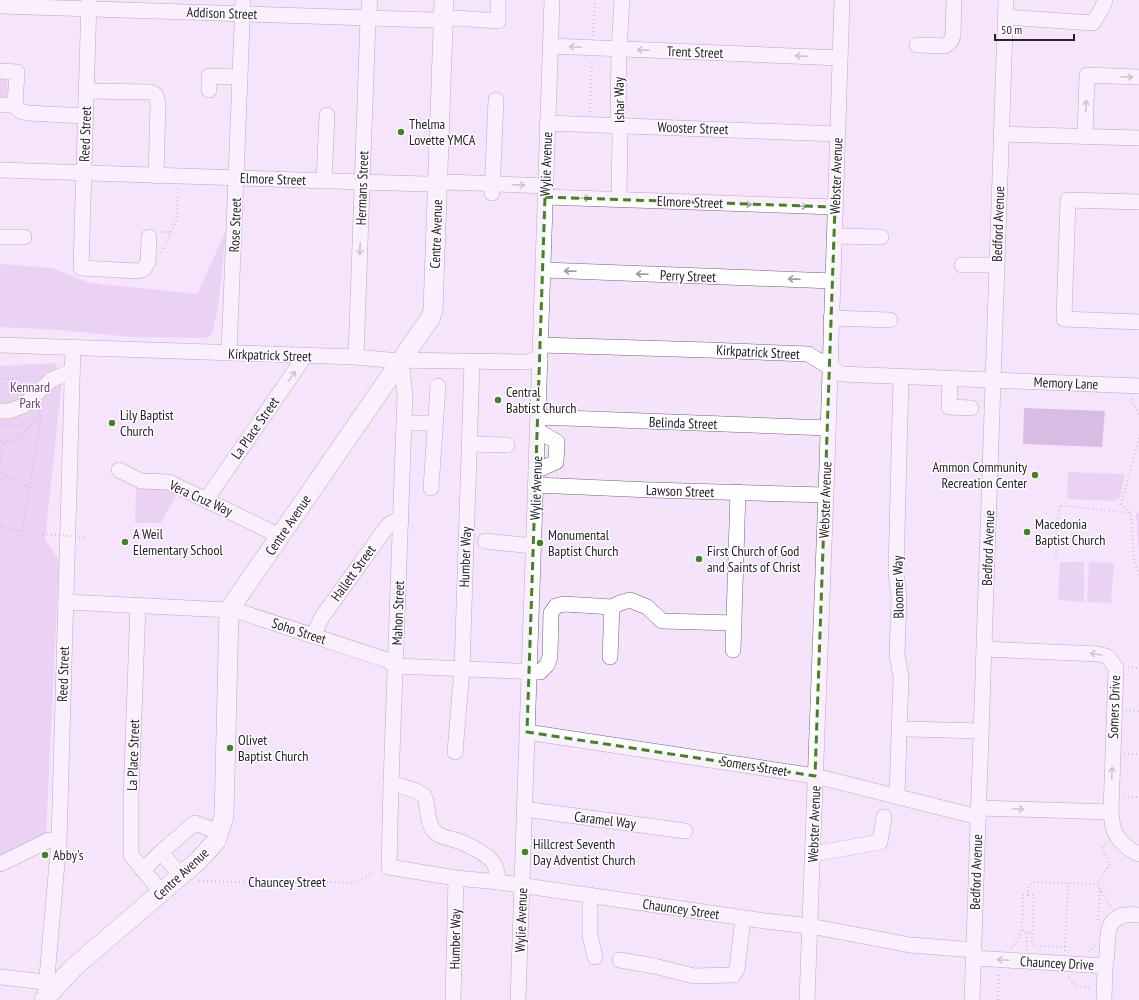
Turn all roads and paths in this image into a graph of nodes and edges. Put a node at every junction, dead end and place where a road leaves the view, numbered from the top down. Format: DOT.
graph roads {
  1 [pos="370,0"];
  2 [pos="444,0"];
  3 [pos="498,0"];
  4 [pos="552,0"];
  5 [pos="594,0"];
  6 [pos="622,0"];
  7 [pos="842,0"];
  8 [pos="954,0"];
  9 [pos="1006,0"];
  10 [pos="1105,0"];
  11 [pos="89,4"];
  12 [pos="0,6"];
  13 [pos="242,7"];
  14 [pos="1006,17"];
  15 [pos="368,18"];
  16 [pos="444,19"];
  17 [pos="593,42"];
  18 [pos="917,45"];
  19 [pos="550,46"];
  20 [pos="619,49"];
  21 [pos="592,56"];
  22 [pos="840,58"];
  23 [pos="0,71"];
  24 [pos="240,77"];
  25 [pos="1139,77"];
  26 [pos="209,90"];
  27 [pos="87,91"];
  28 [pos="496,100"];
  29 [pos="0,105"];
  30 [pos="15,105"];
  31 [pos="326,115"];
  32 [pos="86,116"];
  33 [pos="590,117"];
  34 [pos="547,123"];
  35 [pos="619,126"];
  36 [pos="838,134"];
  37 [pos="1002,134"];
  38 [pos="1086,136"];
  39 [pos="1139,138"];
  40 [pos="0,170"];
  41 [pos="84,173"];
  42 [pos="156,176"];
  43 [pos="236,178"];
  44 [pos="324,181"];
  45 [pos="362,182"];
  46 [pos="438,183"];
  47 [pos="178,187"];
  48 [pos="492,188"];
  49 [pos="546,191"];
  50 [pos="619,199"];
  51 [pos="1139,202"];
  52 [pos="835,207"];
  53 [pos="171,232"];
  54 [pos="152,234"];
  55 [pos="834,236"];
  56 [pos="0,237"];
  57 [pos="24,237"];
  58 [pos="881,237"];
  59 [pos="160,257"];
  60 [pos="962,265"];
  61 [pos="997,266"];
  62 [pos="544,270"];
  63 [pos="833,281"];
  64 [pos="831,318"];
  65 [pos="890,320"];
  66 [pos="1139,322"];
  67 [pos="0,345"];
  68 [pos="73,348"];
  69 [pos="540,352"];
  70 [pos="230,353"];
  71 [pos="305,356"];
  72 [pos="356,358"];
  73 [pos="401,360"];
  74 [pos="472,362"];
  75 [pos="830,367"];
  76 [pos="72,371"];
  77 [pos="42,372"];
  78 [pos="901,377"];
  79 [pos="950,378"];
  80 [pos="0,379"];
  81 [pos="994,380"];
  82 [pos="438,386"];
  83 [pos="1134,391"];
  84 [pos="971,408"];
  85 [pos="0,410"];
  86 [pos="39,412"];
  87 [pos="1139,414"];
  88 [pos="404,423"];
  89 [pos="435,423"];
  90 [pos="538,423"];
  91 [pos="29,426"];
  92 [pos="828,428"];
  93 [pos="1139,438"];
  94 [pos="0,441"];
  95 [pos="4,442"];
  96 [pos="469,444"];
  97 [pos="507,445"];
  98 [pos="0,461"];
  99 [pos="119,470"];
  100 [pos="0,472"];
  101 [pos="536,478"];
  102 [pos="29,487"];
  103 [pos="432,488"];
  104 [pos="738,492"];
  105 [pos="825,494"];
  106 [pos="206,500"];
  107 [pos="1131,513"];
  108 [pos="401,519"];
  109 [pos="0,527"];
  110 [pos="44,534"];
  111 [pos="280,536"];
  112 [pos="84,537"];
  113 [pos="485,541"];
  114 [pos="533,546"];
  115 [pos="1056,559"];
  116 [pos="1139,575"];
  117 [pos="66,602"];
  118 [pos="138,605"];
  119 [pos="612,607"];
  120 [pos="229,610"];
  121 [pos="734,623"];
  122 [pos="313,636"];
  123 [pos="984,649"];
  124 [pos="733,650"];
  125 [pos="610,657"];
  126 [pos="396,666"];
  127 [pos="1126,667"];
  128 [pos="1139,668"];
  129 [pos="462,669"];
  130 [pos="529,671"];
  131 [pos="1120,710"];
  132 [pos="1139,711"];
  133 [pos="908,729"];
  134 [pos="981,731"];
  135 [pos="527,732"];
  136 [pos="455,752"];
  137 [pos="1119,754"];
  138 [pos="1139,754"];
  139 [pos="815,776"];
  140 [pos="391,784"];
  141 [pos="897,796"];
  142 [pos="1118,797"];
  143 [pos="1139,797"];
  144 [pos="524,809"];
  145 [pos="978,812"];
  146 [pos="1110,812"];
  147 [pos="884,817"];
  148 [pos="686,831"];
  149 [pos="219,832"];
  150 [pos="58,841"];
  151 [pos="1109,841"];
  152 [pos="161,852"];
  153 [pos="813,854"];
  154 [pos="1139,854"];
  155 [pos="0,864"];
  156 [pos="389,867"];
  157 [pos="143,870"];
  158 [pos="373,873"];
  159 [pos="181,876"];
  160 [pos="456,878"];
  161 [pos="199,880"];
  162 [pos="499,882"];
  163 [pos="1068,883"];
  164 [pos="1097,884"];
  165 [pos="522,885"];
  166 [pos="162,893"];
  167 [pos="590,895"];
  168 [pos="1028,895"];
  169 [pos="1112,907"];
  170 [pos="1139,915"];
  171 [pos="743,918"];
  172 [pos="810,926"];
  173 [pos="1022,930"];
  174 [pos="1033,931"];
  175 [pos="1027,933"];
  176 [pos="1065,947"];
  177 [pos="1011,948"];
  178 [pos="974,954"];
  179 [pos="1027,954"];
  180 [pos="1065,955"];
  181 [pos="595,957"];
  182 [pos="620,960"];
  183 [pos="1105,966"];
  184 [pos="998,972"];
  185 [pos="1067,975"];
  186 [pos="0,977"];
  187 [pos="1091,987"];
  188 [pos="45,994"];
  189 [pos="453,1000"];
  190 [pos="518,1000"];
  191 [pos="807,1000"];
  192 [pos="972,1000"];
  193 [pos="998,1000"];
  194 [pos="1104,1000"];
  1 -- 15 [label="street, Hermans Street"];
  2 -- 16 [label="main road, Centre Avenue"];
  3 -- 16 [label="street, Addison Street"];
  4 -- 19 [label="street, Wylie Avenue"];
  5 -- 17 [label="path"];
  6 -- 20 [label="street, Ishar Way"];
  7 -- 22 [label="street, Webster Avenue"];
  8 -- 18 [label="street"];
  9 -- 14 [label="street, Bedford Avenue"];
  10 -- 14 [label="street"];
  11 -- 12 [label="street, Addison Street"];
  11 -- 13 [label="street, Addison Street"];
  11 -- 27 [label="street, Reed Street"];
  13 -- 15 [label="street, Addison Street"];
  13 -- 24 [label="street, Rose Street"];
  14 -- 37 [label="street, Bedford Avenue"];
  15 -- 16 [label="street, Addison Street"];
  15 -- 45 [label="street, Hermans Street"];
  16 -- 46 [label="main road, Centre Avenue"];
  20 -- 19 [label="street, Trent Street, one-way"];
  19 -- 34 [label="street, Wylie Avenue"];
  22 -- 20 [label="street, Trent Street, one-way"];
  20 -- 35 [label="street, Ishar Way"];
  21 -- 33 [label="path"];
  22 -- 36 [label="street, Webster Avenue"];
  23 -- 30 [label="street"];
  24 -- 26 [label="street"];
  24 -- 43 [label="street, Rose Street"];
  38 -- 25 [label="street, one-way"];
  27 -- 32 [label="street, Reed Street"];
  27 -- 42 [label="street"];
  28 -- 48 [label="street"];
  29 -- 30 [label="street"];
  30 -- 32 [label="street"];
  31 -- 44 [label="street"];
  32 -- 41 [label="street, Reed Street"];
  34 -- 35 [label="street, Wooster Street"];
  34 -- 49 [label="street, Wylie Avenue"];
  35 -- 36 [label="street, Wooster Street"];
  35 -- 50 [label="street, Ishar Way"];
  36 -- 52 [label="street, Webster Avenue"];
  37 -- 38 [label="street"];
  37 -- 61 [label="street, Bedford Avenue"];
  38 -- 39 [label="street"];
  40 -- 41 [label="street, Elmore Street"];
  41 -- 42 [label="street, Elmore Street"];
  41 -- 54 [label="street, Reed Street"];
  42 -- 43 [label="street, Elmore Street"];
  43 -- 44 [label="street, Elmore Street"];
  43 -- 70 [label="street, Rose Street"];
  44 -- 45 [label="street, Elmore Street"];
  45 -- 46 [label="street, Elmore Street"];
  45 -- 72 [label="street, Hermans Street, one-way"];
  46 -- 48 [label="street, Elmore Street"];
  46 -- 73 [label="main road, Centre Avenue"];
  47 -- 53 [label="path"];
  48 -- 49 [label="street, Elmore Street, one-way"];
  49 -- 50 [label="street, Elmore Street, one-way"];
  49 -- 62 [label="street, Wylie Avenue"];
  50 -- 52 [label="street, Elmore Street, one-way"];
  51 -- 66 [label="street"];
  52 -- 55 [label="street, Webster Avenue"];
  53 -- 54 [label="path"];
  53 -- 59 [label="path"];
  55 -- 58 [label="street"];
  55 -- 63 [label="street, Webster Avenue"];
  56 -- 57 [label="street"];
  60 -- 61 [label="street"];
  61 -- 81 [label="street, Bedford Avenue"];
  63 -- 62 [label="street, Perry Street, one-way"];
  62 -- 69 [label="street, Wylie Avenue"];
  63 -- 64 [label="street, Webster Avenue"];
  64 -- 65 [label="street"];
  64 -- 75 [label="street, Webster Avenue"];
  67 -- 68 [label="street, Kirkpatrick Street"];
  68 -- 70 [label="street, Kirkpatrick Street"];
  68 -- 76 [label="street, Reed Street"];
  69 -- 74 [label="street, Kirkpatrick Street"];
  69 -- 75 [label="street, Kirkpatrick Street"];
  69 -- 90 [label="street, Wylie Avenue"];
  70 -- 71 [label="street, Kirkpatrick Street"];
  71 -- 72 [label="street, Kirkpatrick Street"];
  106 -- 71 [label="street, La Place Street, one-way"];
  72 -- 73 [label="street, Kirkpatrick Street"];
  73 -- 74 [label="street, Kirkpatrick Street"];
  73 -- 88 [label="street, Mahon Street"];
  73 -- 111 [label="main road, Centre Avenue"];
  74 -- 96 [label="street, Humber Way"];
  75 -- 78 [label="street, Kirkpatrick Street"];
  75 -- 92 [label="street, Webster Avenue"];
  76 -- 85 [label="street"];
  76 -- 117 [label="street, Reed Street"];
  77 -- 80 [label="path"];
  78 -- 79 [label="street, Kirkpatrick Street"];
  78 -- 141 [label="street, Bloomer Way"];
  79 -- 81 [label="street, Kirkpatrick Street"];
  79 -- 84 [label="street"];
  81 -- 83 [label="street, Memory Lane"];
  81 -- 123 [label="street, Bedford Avenue"];
  82 -- 89 [label="street"];
  83 -- 87 [label="path"];
  86 -- 102 [label="path"];
  88 -- 89 [label="street"];
  88 -- 108 [label="street, Mahon Street"];
  89 -- 103 [label="street"];
  90 -- 92 [label="street, Belinda Street"];
  90 -- 101 [label="street, Wylie Avenue"];
  91 -- 95 [label="path"];
  92 -- 105 [label="street, Webster Avenue"];
  93 -- 107 [label="path"];
  94 -- 95 [label="path"];
  95 -- 98 [label="path"];
  96 -- 97 [label="street"];
  96 -- 129 [label="street, Humber Way"];
  99 -- 106 [label="street, Vera Cruz Way"];
  100 -- 102 [label="path"];
  101 -- 104 [label="street, Lawson Street"];
  101 -- 114 [label="street, Wylie Avenue"];
  102 -- 109 [label="path"];
  104 -- 105 [label="street, Lawson Street"];
  104 -- 121 [label="street"];
  105 -- 139 [label="street, Webster Avenue"];
  106 -- 111 [label="street, Vera Cruz Way"];
  107 -- 115 [label="path"];
  107 -- 116 [label="path"];
  108 -- 122 [label="street, Hallett Street"];
  108 -- 126 [label="street, Mahon Street"];
  110 -- 112 [label="path, bridge"];
  111 -- 120 [label="main road, Centre Avenue"];
  113 -- 114 [label="street"];
  114 -- 130 [label="street, Wylie Avenue"];
  117 -- 118 [label="street, Soho Street"];
  117 -- 150 [label="street, Reed Street"];
  118 -- 120 [label="street, Soho Street"];
  118 -- 157 [label="street, La Place Street"];
  119 -- 121 [label="street"];
  119 -- 125 [label="street"];
  119 -- 130 [label="street, Soho Street"];
  120 -- 122 [label="street, Soho Street"];
  120 -- 149 [label="main road, Centre Avenue"];
  121 -- 124 [label="street"];
  122 -- 126 [label="street, Soho Street"];
  123 -- 134 [label="street, Bedford Avenue"];
  146 -- 123 [label="street, Somers Drive, one-way"];
  126 -- 129 [label="street, Soho Street"];
  126 -- 140 [label="street, Mahon Street"];
  127 -- 128 [label="path"];
  129 -- 130 [label="street, Soho Street"];
  129 -- 136 [label="street, Humber Way"];
  130 -- 135 [label="street, Wylie Avenue"];
  131 -- 132 [label="path"];
  133 -- 134 [label="street"];
  134 -- 145 [label="street, Bedford Avenue"];
  135 -- 139 [label="street, Somers Street"];
  135 -- 144 [label="street, Wylie Avenue"];
  137 -- 138 [label="path"];
  139 -- 141 [label="street, Somers Street"];
  139 -- 153 [label="street, Webster Avenue"];
  140 -- 156 [label="street, Mahon Street"];
  140 -- 162 [label="street"];
  141 -- 145 [label="street, Somers Street"];
  142 -- 143 [label="path"];
  144 -- 148 [label="street, Caramel Way"];
  144 -- 165 [label="street, Wylie Avenue"];
  145 -- 146 [label="street, one-way"];
  145 -- 178 [label="street, Bedford Avenue"];
  146 -- 154 [label="street, Somers Drive"];
  147 -- 153 [label="street"];
  149 -- 152 [label="street"];
  149 -- 159 [label="main road, Centre Avenue"];
  150 -- 155 [label="street"];
  150 -- 188 [label="street, Reed Street"];
  151 -- 164 [label="path"];
  152 -- 157 [label="street"];
  152 -- 159 [label="street"];
  153 -- 172 [label="street, Webster Avenue"];
  156 -- 160 [label="street, Chauncey Street"];
  157 -- 166 [label="street, La Place Street"];
  158 -- 161 [label="path, Chauncey Street"];
  159 -- 166 [label="main road, Centre Avenue"];
  160 -- 162 [label="street, Chauncey Street"];
  160 -- 189 [label="street, Humber Way"];
  162 -- 165 [label="street, Chauncey Street"];
  163 -- 164 [label="path"];
  163 -- 168 [label="path"];
  163 -- 176 [label="path"];
  164 -- 169 [label="path"];
  165 -- 167 [label="street, Chauncey Street"];
  165 -- 190 [label="street, Wylie Avenue"];
  166 -- 188 [label="main road, Centre Avenue"];
  167 -- 171 [label="street, Chauncey Street"];
  167 -- 181 [label="street"];
  168 -- 173 [label="path"];
  168 -- 174 [label="path"];
  170 -- 183 [label="street"];
  171 -- 172 [label="street, Chauncey Street"];
  171 -- 182 [label="street"];
  172 -- 178 [label="street, Chauncey Street"];
  172 -- 191 [label="street, Webster Avenue"];
  173 -- 175 [label="path"];
  173 -- 177 [label="path"];
  174 -- 175 [label="path"];
  174 -- 176 [label="path"];
  175 -- 179 [label="path"];
  176 -- 180 [label="path"];
  183 -- 178 [label="street, Chauncey Drive, one-way"];
  178 -- 192 [label="street, Bedford Avenue"];
  183 -- 194 [label="street, Chauncey Drive"];
  184 -- 193 [label="path"];
  185 -- 187 [label="path"];
  186 -- 188 [label="street"];
}
